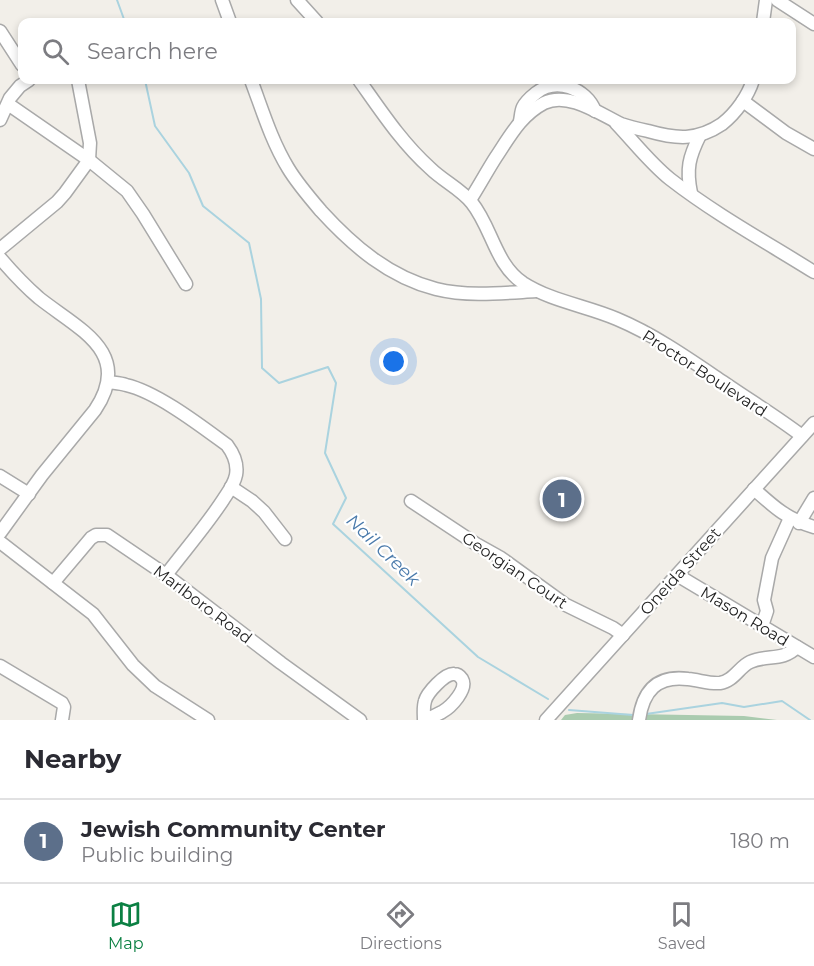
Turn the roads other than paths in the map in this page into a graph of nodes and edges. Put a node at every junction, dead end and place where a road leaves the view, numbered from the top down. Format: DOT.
graph roads {
  1 [pos="222,0"];
  2 [pos="297,0"];
  3 [pos="766,0"];
  4 [pos="777,0"];
  5 [pos="229,18"];
  6 [pos="313,18"];
  7 [pos="764,18"];
  8 [pos="814,24"];
  9 [pos="0,31"];
  10 [pos="18,59"];
  11 [pos="23,84"];
  12 [pos="79,84"];
  13 [pos="252,84"];
  14 [pos="362,84"];
  15 [pos="752,84"];
  16 [pos="743,101"];
  17 [pos="8,104"];
  18 [pos="0,120"];
  19 [pos="613,120"];
  20 [pos="700,135"];
  21 [pos="814,149"];
  22 [pos="89,160"];
  23 [pos="691,194"];
  24 [pos="470,200"];
  25 [pos="0,249"];
  26 [pos="0,258"];
  27 [pos="814,272"];
  28 [pos="186,284"];
  29 [pos="538,291"];
  30 [pos="108,382"];
  31 [pos="814,423"];
  32 [pos="802,436"];
  33 [pos="0,476"];
  34 [pos="231,488"];
  35 [pos="754,489"];
  36 [pos="29,494"];
  37 [pos="814,498"];
  38 [pos="411,501"];
  39 [pos="794,520"];
  40 [pos="814,527"];
  41 [pos="0,533"];
  42 [pos="285,539"];
  43 [pos="0,542"];
  44 [pos="166,575"];
  45 [pos="677,575"];
  46 [pos="52,583"];
  47 [pos="762,626"];
  48 [pos="623,635"];
  49 [pos="797,647"];
  50 [pos="814,657"];
  51 [pos="0,666"];
  52 [pos="63,715"];
  53 [pos="208,720"];
  54 [pos="360,720"];
  55 [pos="546,720"];
  56 [pos="639,720"];
  1 -- 5 [label="street"];
  2 -- 6 [label="street"];
  3 -- 7 [label="street"];
  4 -- 8 [label="street"];
  9 -- 10 [label="street"];
  11 -- 17 [label="street"];
  12 -- 22 [label="street"];
  13 -- 29 [label="street, Proctor Boulevard"];
  14 -- 24 [label="street, Proctor Boulevard"];
  15 -- 16 [label="street"];
  16 -- 20 [label="street"];
  16 -- 21 [label="street"];
  17 -- 18 [label="street"];
  17 -- 22 [label="street"];
  19 -- 20 [label="street"];
  19 -- 23 [label="street"];
  19 -- 24 [label="street"];
  20 -- 23 [label="street"];
  22 -- 25 [label="street"];
  22 -- 28 [label="street"];
  23 -- 27 [label="street"];
  24 -- 29 [label="street, Proctor Boulevard"];
  26 -- 30 [label="street"];
  29 -- 32 [label="street, Proctor Boulevard"];
  30 -- 34 [label="street"];
  30 -- 36 [label="street"];
  31 -- 32 [label="street, Oneida Street"];
  32 -- 35 [label="street, Oneida Street"];
  33 -- 36 [label="street"];
  34 -- 42 [label="street"];
  34 -- 44 [label="street"];
  35 -- 39 [label="street"];
  35 -- 45 [label="street, Oneida Street"];
  36 -- 41 [label="street"];
  37 -- 39 [label="street"];
  38 -- 48 [label="street, Georgian Court"];
  39 -- 40 [label="street"];
  39 -- 47 [label="street"];
  43 -- 46 [label="street"];
  44 -- 46 [label="street, Marlboro Road"];
  44 -- 54 [label="street, Marlboro Road"];
  45 -- 47 [label="street, Mason Road"];
  45 -- 48 [label="street, Oneida Street"];
  46 -- 53 [label="street"];
  47 -- 49 [label="street, Mason Road"];
  48 -- 55 [label="street, Oneida Street"];
  49 -- 50 [label="street, Mason Road"];
  49 -- 56 [label="street"];
  51 -- 52 [label="street"];
}
